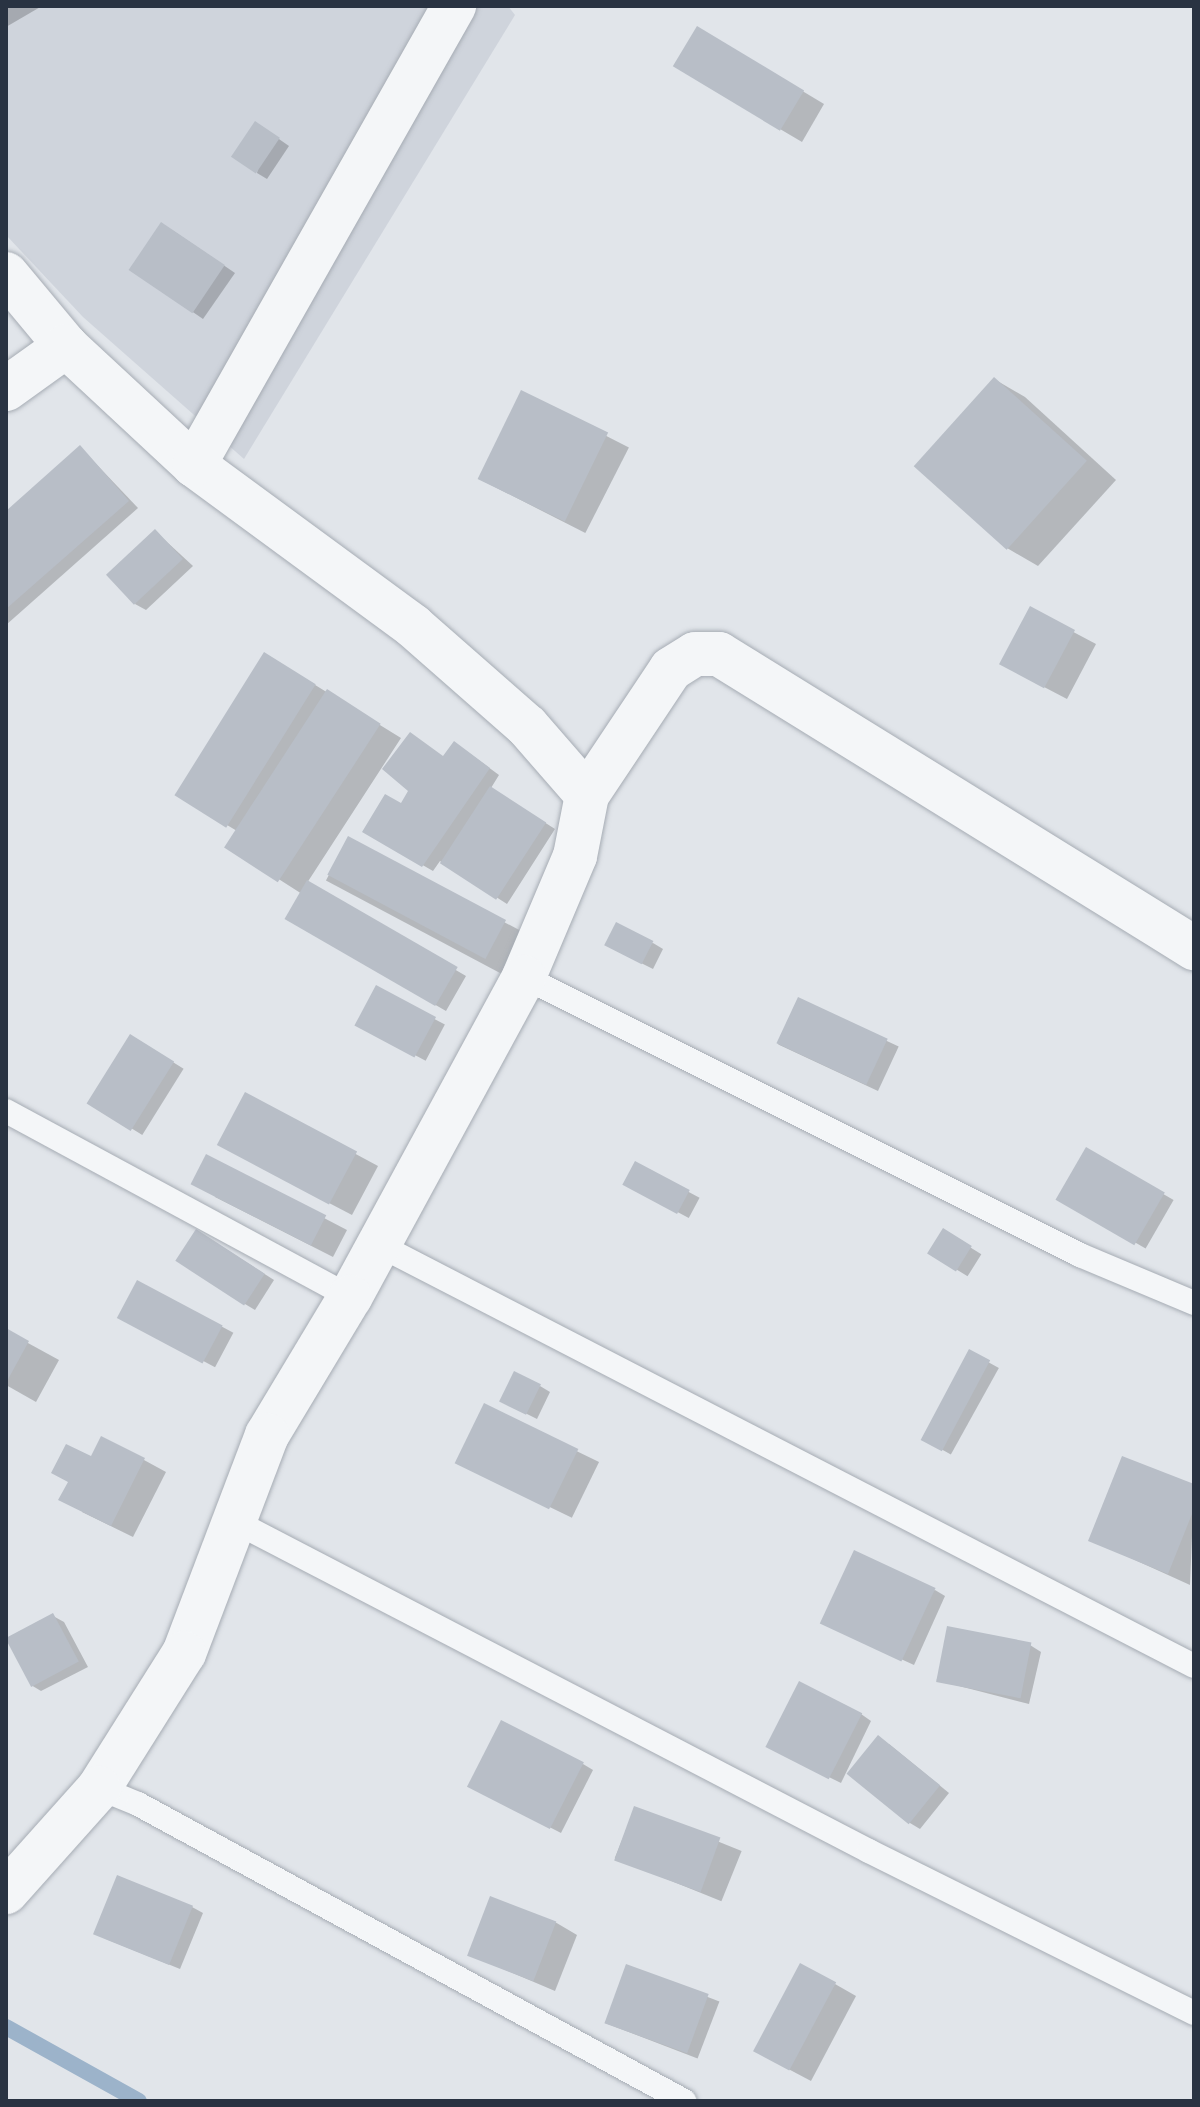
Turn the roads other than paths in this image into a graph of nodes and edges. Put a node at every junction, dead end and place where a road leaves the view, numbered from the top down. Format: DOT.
graph roads {
  1 [pos="454,6"];
  2 [pos="6,274"];
  3 [pos="66,346"];
  4 [pos="6,389"];
  5 [pos="194,465"];
  6 [pos="587,795"];
  7 [pos="1194,948"];
  8 [pos="524,977"];
  9 [pos="6,1111"];
  10 [pos="379,1245"];
  11 [pos="350,1297"];
  12 [pos="1194,1303"];
  13 [pos="232,1520"];
  14 [pos="1194,1666"];
  15 [pos="99,1788"];
  16 [pos="6,1892"];
  17 [pos="1194,2013"];
  18 [pos="684,2101"];
  1 -- 5 [label="street"];
  2 -- 3 [label="street"];
  3 -- 4 [label="street"];
  3 -- 5 [label="street"];
  5 -- 6 [label="street"];
  6 -- 7 [label="street"];
  6 -- 8 [label="street"];
  8 -- 10 [label="street"];
  8 -- 12 [label="lane"];
  9 -- 11 [label="lane"];
  10 -- 11 [label="street"];
  10 -- 14 [label="lane"];
  11 -- 13 [label="street"];
  13 -- 15 [label="street"];
  13 -- 17 [label="lane"];
  15 -- 16 [label="street"];
  15 -- 18 [label="lane"];
}
